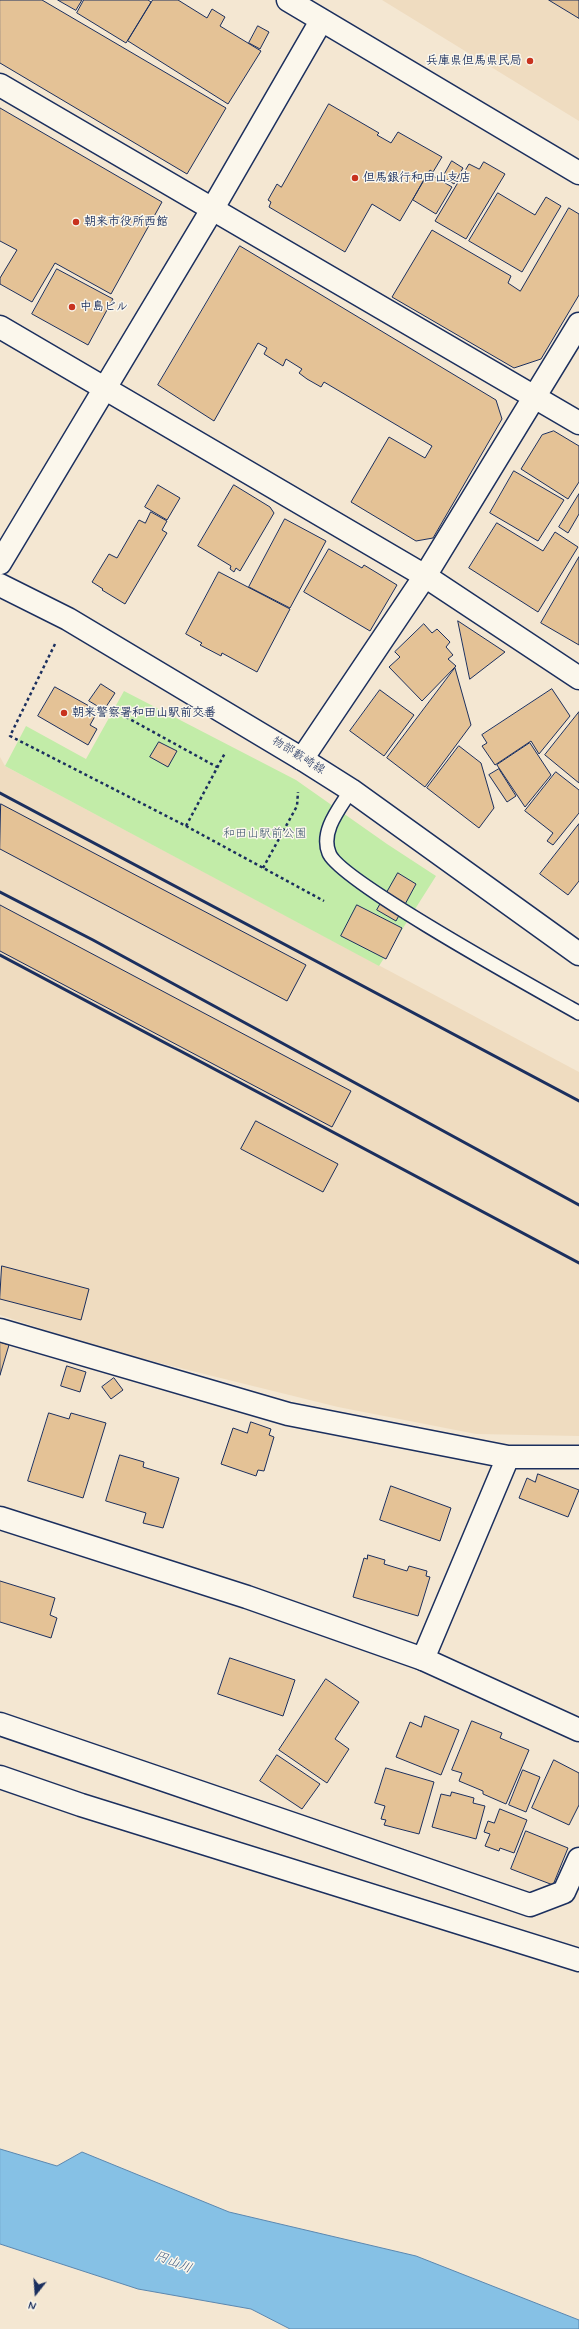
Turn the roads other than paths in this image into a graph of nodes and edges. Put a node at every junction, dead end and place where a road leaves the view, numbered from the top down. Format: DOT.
graph roads {
  1 [pos="288,0"];
  2 [pos="321,20"];
  3 [pos="0,85"];
  4 [pos="579,173"];
  5 [pos="213,208"];
  6 [pos="579,324"];
  7 [pos="0,327"];
  8 [pos="104,388"];
  9 [pos="535,397"];
  10 [pos="579,423"];
  11 [pos="0,563"];
  12 [pos="425,576"];
  13 [pos="0,585"];
  14 [pos="579,678"];
  15 [pos="302,758"];
  16 [pos="351,790"];
  17 [pos="579,954"];
  18 [pos="579,1013"];
  19 [pos="0,1330"];
  20 [pos="579,1456"];
  21 [pos="508,1457"];
  22 [pos="0,1518"];
  23 [pos="423,1659"];
  24 [pos="0,1724"];
  25 [pos="579,1730"];
  26 [pos="0,1777"];
  27 [pos="579,1859"];
  28 [pos="579,1960"];
  1 -- 2 [label="street"];
  2 -- 4 [label="street"];
  2 -- 5 [label="street"];
  3 -- 5 [label="street"];
  5 -- 8 [label="street"];
  5 -- 9 [label="street"];
  6 -- 9 [label="street"];
  7 -- 8 [label="street"];
  8 -- 11 [label="street"];
  8 -- 12 [label="street"];
  9 -- 10 [label="street"];
  9 -- 12 [label="street"];
  12 -- 14 [label="street"];
  12 -- 15 [label="street"];
  13 -- 15 [label="street, 物部藪崎線"];
  15 -- 16 [label="street, 物部藪崎線"];
  16 -- 17 [label="street, 物部藪崎線"];
  16 -- 18 [label="lane"];
  19 -- 21 [label="street"];
  20 -- 21 [label="street"];
  21 -- 23 [label="street"];
  22 -- 23 [label="street"];
  23 -- 25 [label="street"];
  24 -- 27 [label="street"];
  26 -- 28 [label="street"];
}
